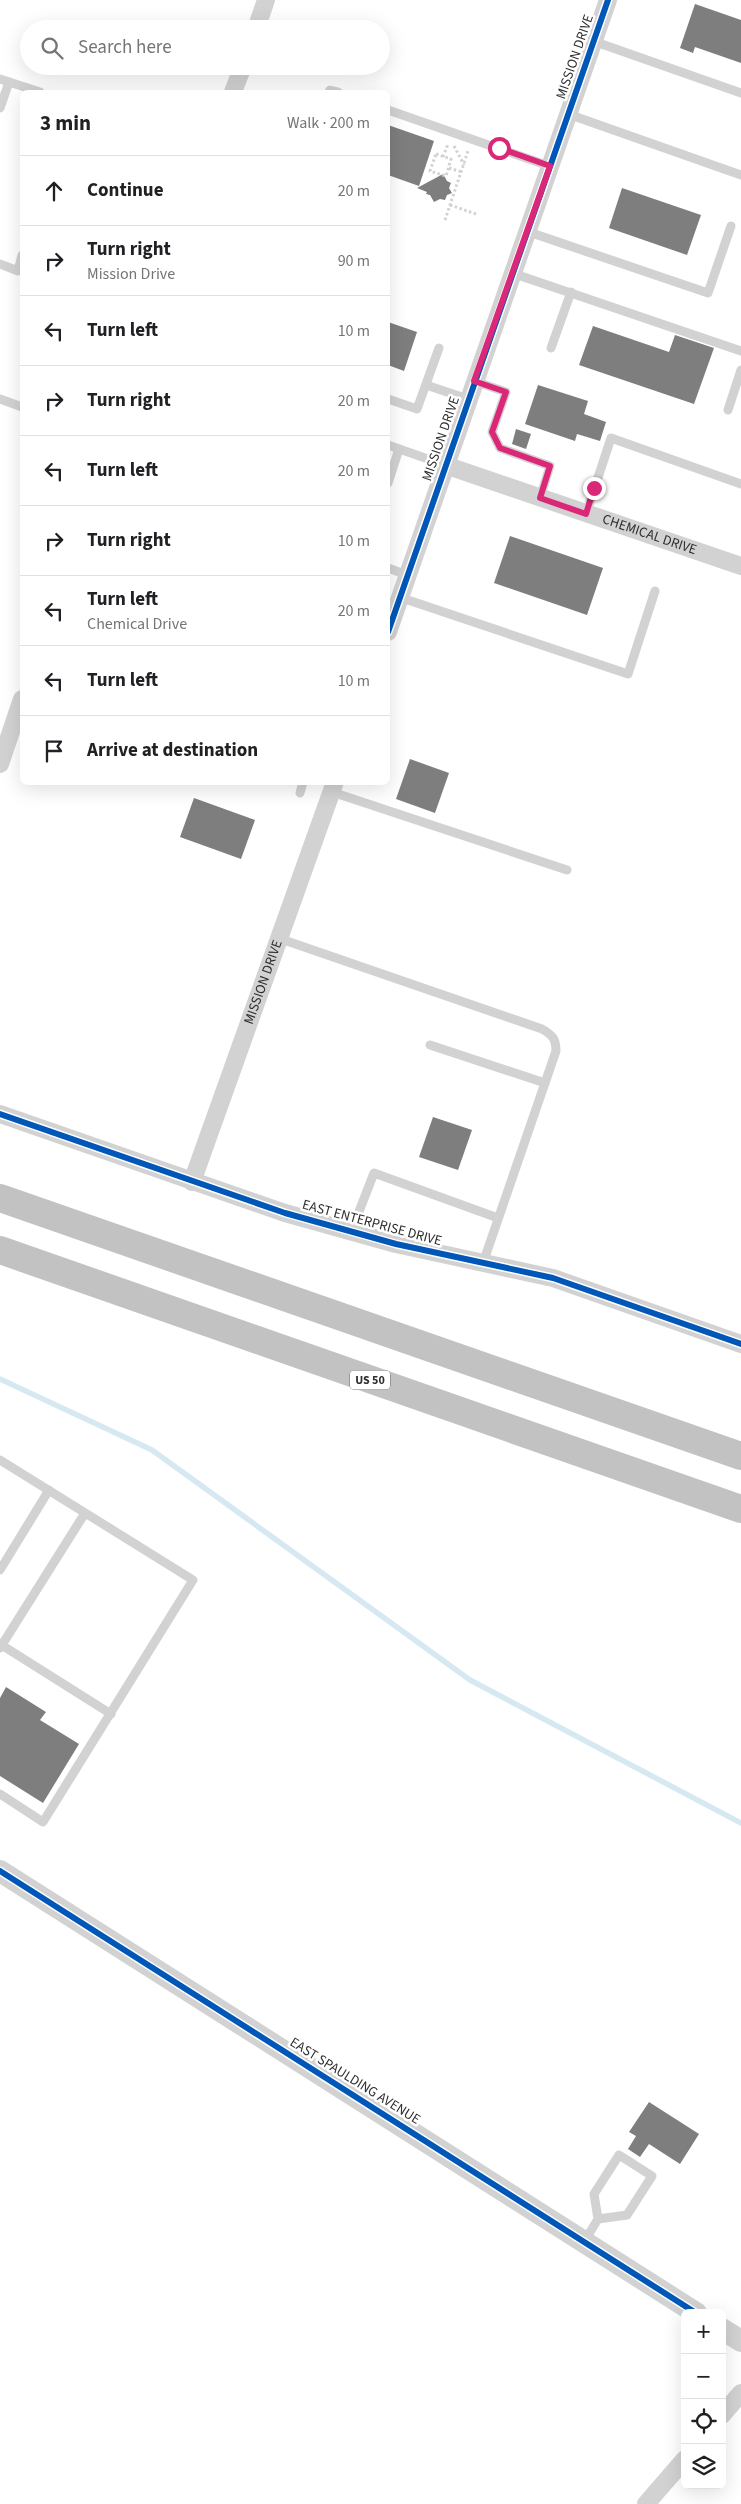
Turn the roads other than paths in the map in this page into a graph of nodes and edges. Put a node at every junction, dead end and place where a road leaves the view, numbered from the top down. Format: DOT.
graph roads {
  1 [pos="266,0"];
  2 [pos="608,0"];
  3 [pos="259,20"];
  4 [pos="593,42"];
  5 [pos="240,75"];
  6 [pos="4,80"];
  7 [pos="34,90"];
  8 [pos="235,90"];
  9 [pos="741,93"];
  10 [pos="0,108"];
  11 [pos="390,111"];
  12 [pos="568,114"];
  13 [pos="550,166"];
  14 [pos="741,175"];
  15 [pos="730,226"];
  16 [pos="526,231"];
  17 [pos="0,264"];
  18 [pos="20,264"];
  19 [pos="512,273"];
  20 [pos="571,292"];
  21 [pos="439,348"];
  22 [pos="551,348"];
  23 [pos="741,351"];
  24 [pos="741,370"];
  25 [pos="474,381"];
  26 [pos="426,384"];
  27 [pos="0,399"];
  28 [pos="468,399"];
  29 [pos="390,400"];
  30 [pos="20,406"];
  31 [pos="728,410"];
  32 [pos="390,446"];
  33 [pos="400,449"];
  34 [pos="445,465"];
  35 [pos="390,477"];
  36 [pos="741,484"];
  37 [pos="540,498"];
  38 [pos="586,514"];
  39 [pos="741,566"];
  40 [pos="390,569"];
  41 [pos="407,575"];
  42 [pos="655,591"];
  43 [pos="400,597"];
  44 [pos="390,626"];
  45 [pos="20,705"];
  46 [pos="0,764"];
  47 [pos="302,785"];
  48 [pos="334,787"];
  49 [pos="300,793"];
  50 [pos="567,870"];
  51 [pos="281,938"];
  52 [pos="430,1045"];
  53 [pos="545,1083"];
  54 [pos="0,1114"];
  55 [pos="192,1182"];
  56 [pos="0,1198"];
  57 [pos="498,1218"];
  58 [pos="351,1232"];
  59 [pos="0,1250"];
  60 [pos="483,1263"];
  61 [pos="741,1344"];
  62 [pos="741,1456"];
  63 [pos="0,1460"];
  64 [pos="49,1490"];
  65 [pos="741,1509"];
  66 [pos="85,1513"];
  67 [pos="0,1570"];
  68 [pos="1,1646"];
  69 [pos="110,1714"];
  70 [pos="0,1794"];
  71 [pos="0,1871"];
  72 [pos="598,2219"];
  73 [pos="584,2242"];
  74 [pos="690,2309"];
  75 [pos="726,2332"];
  76 [pos="741,2341"];
  77 [pos="741,2393"];
  78 [pos="726,2410"];
  79 [pos="681,2464"];
  80 [pos="646,2504"];
  1 -- 3 [label="street"];
  2 -- 4 [label="street, MISSION DRIVE"];
  4 -- 9 [label="lane"];
  4 -- 12 [label="street, MISSION DRIVE"];
  5 -- 8 [label="street"];
  6 -- 7 [label="lane"];
  6 -- 10 [label="lane"];
  11 -- 13 [label="lane"];
  12 -- 13 [label="street, MISSION DRIVE"];
  12 -- 14 [label="lane"];
  13 -- 16 [label="street, MISSION DRIVE"];
  15 -- 16 [label="lane"];
  16 -- 19 [label="street, MISSION DRIVE"];
  17 -- 18 [label="lane"];
  19 -- 20 [label="lane"];
  19 -- 25 [label="street, MISSION DRIVE"];
  20 -- 22 [label="lane"];
  20 -- 23 [label="lane"];
  21 -- 26 [label="lane"];
  24 -- 31 [label="lane"];
  25 -- 28 [label="street, MISSION DRIVE"];
  25 -- 37 [label="lane"];
  26 -- 28 [label="lane"];
  26 -- 29 [label="lane"];
  27 -- 30 [label="lane"];
  28 -- 34 [label="street, MISSION DRIVE"];
  32 -- 33 [label="lane"];
  33 -- 34 [label="lane"];
  33 -- 35 [label="lane"];
  34 -- 37 [label="street, CHEMICAL DRIVE"];
  34 -- 41 [label="street, MISSION DRIVE"];
  36 -- 38 [label="lane"];
  37 -- 38 [label="street, CHEMICAL DRIVE"];
  38 -- 39 [label="street, CHEMICAL DRIVE"];
  40 -- 41 [label="lane"];
  41 -- 43 [label="street, MISSION DRIVE"];
  42 -- 43 [label="lane"];
  43 -- 44 [label="street, MISSION DRIVE"];
  45 -- 46 [label="street"];
  47 -- 49 [label="lane"];
  48 -- 50 [label="lane"];
  48 -- 51 [label="street, MISSION DRIVE"];
  51 -- 53 [label="lane"];
  51 -- 55 [label="street, MISSION DRIVE"];
  52 -- 53 [label="lane"];
  53 -- 57 [label="lane"];
  54 -- 55 [label="street, EAST ENTERPRISE DRIVE"];
  55 -- 58 [label="street, EAST ENTERPRISE DRIVE"];
  56 -- 62 [label="highway"];
  57 -- 58 [label="lane"];
  57 -- 60 [label="lane"];
  58 -- 60 [label="street, EAST ENTERPRISE DRIVE"];
  59 -- 65 [label="highway, US 50"];
  60 -- 61 [label="street, EAST ENTERPRISE DRIVE"];
  63 -- 64 [label="lane"];
  64 -- 66 [label="lane"];
  64 -- 67 [label="lane"];
  66 -- 68 [label="lane"];
  66 -- 69 [label="lane"];
  68 -- 69 [label="lane"];
  69 -- 70 [label="lane"];
  71 -- 73 [label="street, EAST SPAULDING AVENUE"];
  72 -- 72 [label="lane"];
  72 -- 73 [label="lane"];
  73 -- 74 [label="street, EAST SPAULDING AVENUE"];
  75 -- 76 [label="street"];
  77 -- 78 [label="street"];
  79 -- 80 [label="street"];
}
